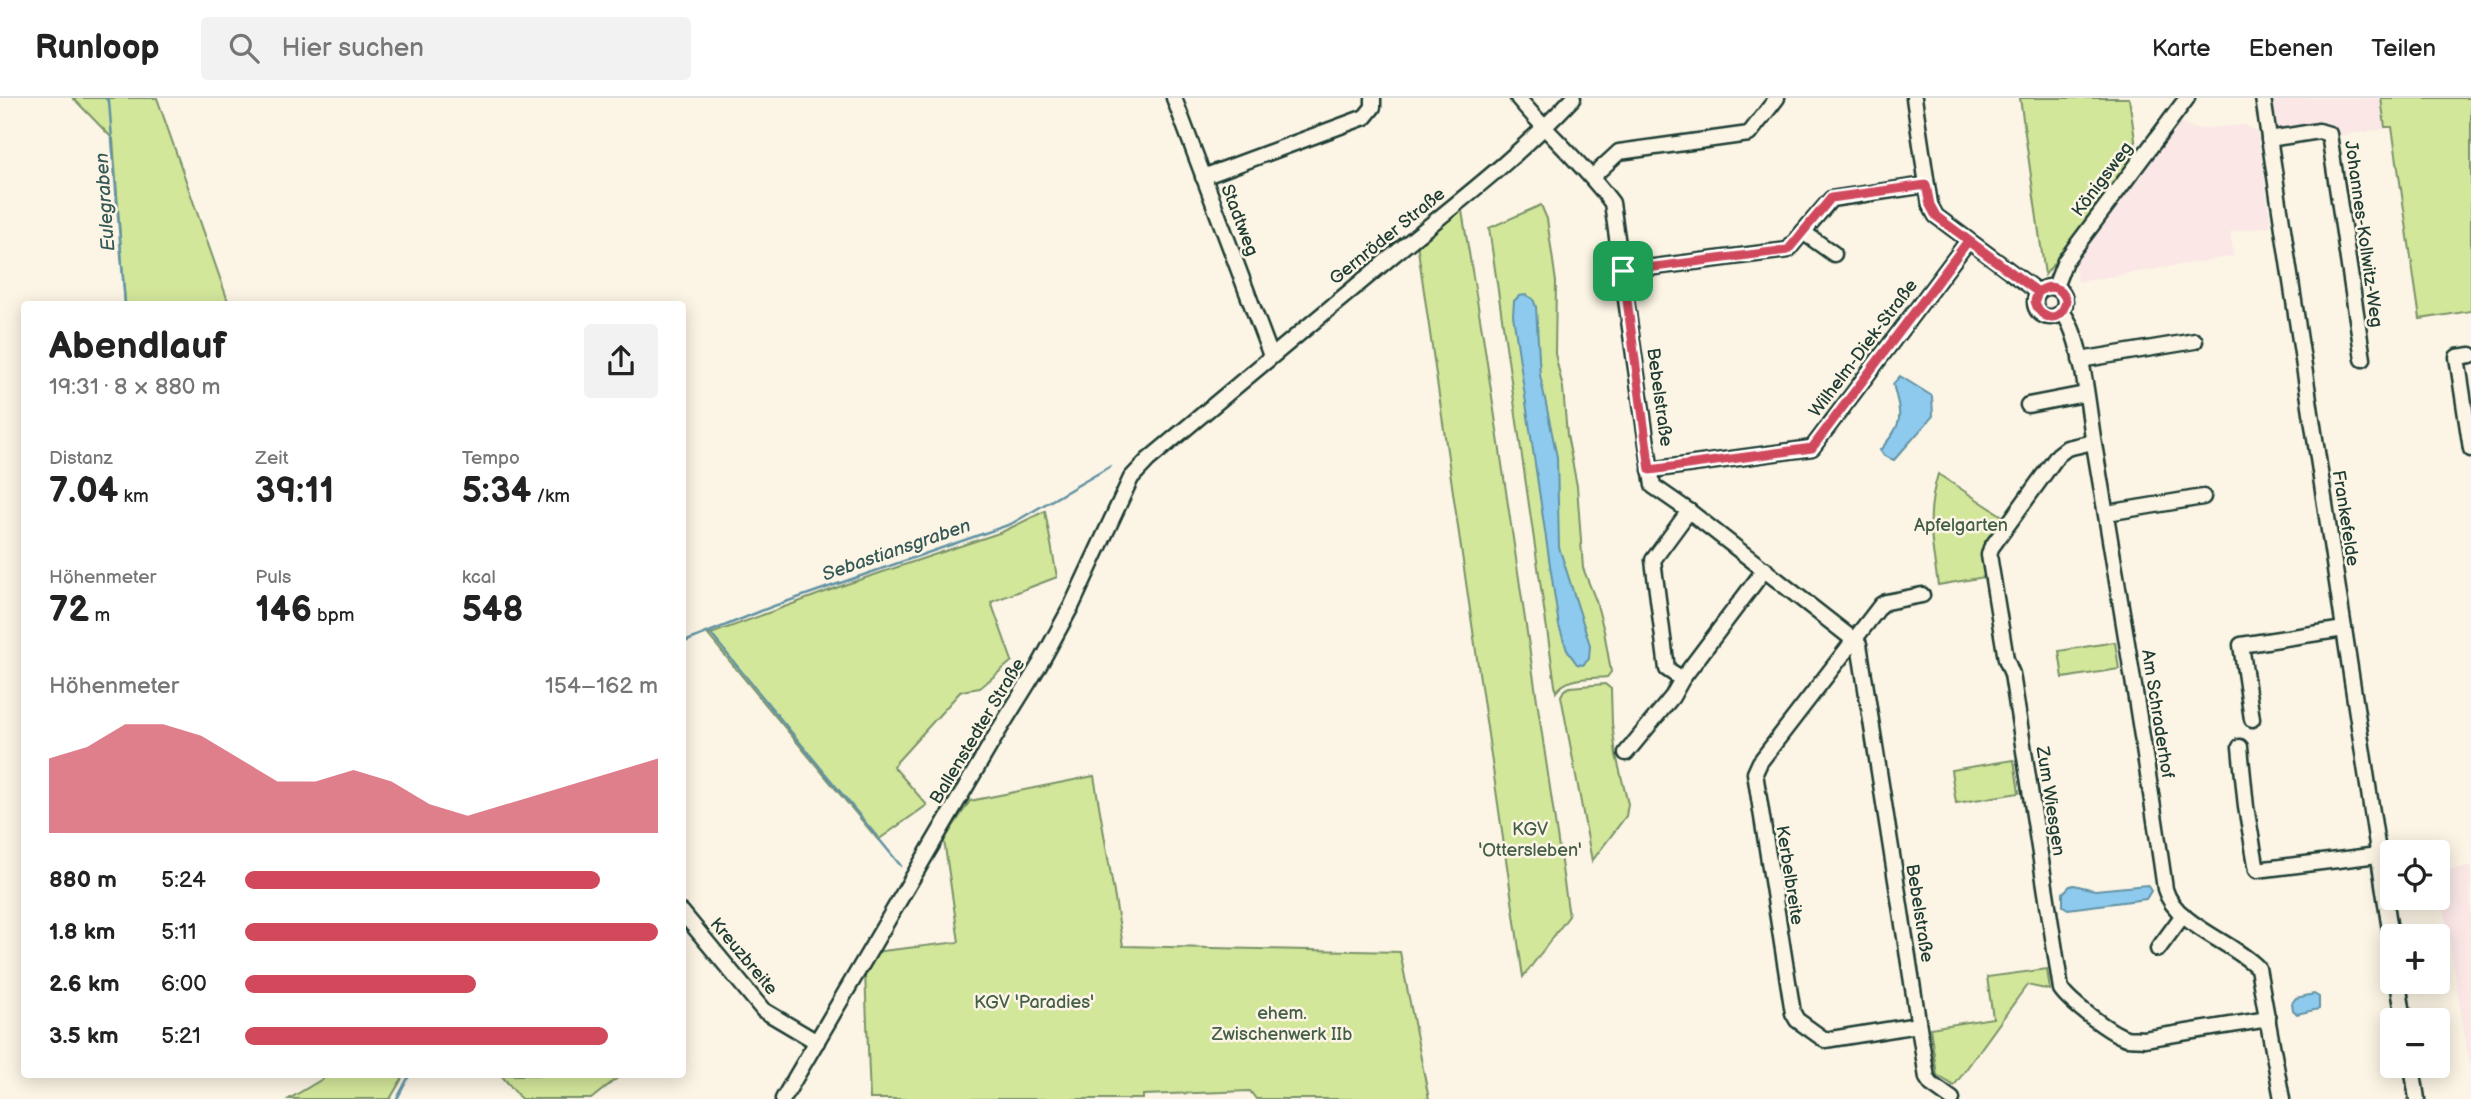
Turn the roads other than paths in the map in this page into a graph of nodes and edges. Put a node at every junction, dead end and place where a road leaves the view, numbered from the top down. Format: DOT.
graph roads {
  1 [pos="1174,98"];
  2 [pos="1373,98"];
  3 [pos="1518,98"];
  4 [pos="1573,98"];
  5 [pos="1777,98"];
  6 [pos="1914,98"];
  7 [pos="2187,98"];
  8 [pos="2263,98"];
  9 [pos="1544,129"];
  10 [pos="2269,139"];
  11 [pos="1203,177"];
  12 [pos="1592,177"];
  13 [pos="1926,185"];
  14 [pos="1803,232"];
  15 [pos="1968,241"];
  16 [pos="1834,254"];
  17 [pos="1623,271"];
  18 [pos="2055,287"];
  19 [pos="2038,292"];
  20 [pos="2062,312"];
  21 [pos="2195,341"];
  22 [pos="2471,355"];
  23 [pos="1270,356"];
  24 [pos="2363,359"];
  25 [pos="2080,360"];
  26 [pos="2085,394"];
  27 [pos="1220,400"];
  28 [pos="2028,405"];
  29 [pos="2093,442"];
  30 [pos="2471,449"];
  31 [pos="1650,470"];
  32 [pos="2203,497"];
  33 [pos="1689,510"];
  34 [pos="2107,513"];
  35 [pos="1765,569"];
  36 [pos="1922,595"];
  37 [pos="2344,629"];
  38 [pos="1855,639"];
  39 [pos="1682,679"];
  40 [pos="2252,719"];
  41 [pos="2240,747"];
  42 [pos="1626,753"];
  43 [pos="2378,855"];
  44 [pos="2183,915"];
  45 [pos="686,917"];
  46 [pos="2389,924"];
  47 [pos="2158,949"];
  48 [pos="2268,1019"];
  49 [pos="1918,1025"];
  50 [pos="817,1042"];
  51 [pos="2414,1078"];
  52 [pos="783,1099"];
  53 [pos="1952,1099"];
  54 [pos="2282,1099"];
  55 [pos="2417,1099"];
  1 -- 11 [label="street, Stadtweg"];
  2 -- 11 [label="street"];
  3 -- 9 [label="street, Bebelstraße"];
  4 -- 9 [label="street, Gernröder Straße"];
  5 -- 12 [label="street"];
  6 -- 13 [label="street"];
  7 -- 18 [label="street, Königsweg"];
  8 -- 10 [label="street, Frankefelde"];
  9 -- 12 [label="street, Bebelstraße"];
  9 -- 23 [label="street, Gernröder Straße"];
  10 -- 24 [label="street, Johannes-Kollwitz-Weg"];
  10 -- 37 [label="street, Frankefelde"];
  11 -- 23 [label="street, Stadtweg"];
  12 -- 17 [label="street, Bebelstraße"];
  13 -- 14 [label="street"];
  13 -- 15 [label="street"];
  14 -- 16 [label="street"];
  14 -- 17 [label="street"];
  15 -- 19 [label="street"];
  15 -- 31 [label="street, Wilhelm-Diek-Straße"];
  17 -- 31 [label="street, Bebelstraße"];
  18 -- 19 [label="street"];
  18 -- 20 [label="street, Am Schraderhof"];
  19 -- 20 [label="street"];
  20 -- 25 [label="street, Am Schraderhof"];
  21 -- 25 [label="street"];
  22 -- 30 [label="street"];
  23 -- 27 [label="street, Gernröder Straße"];
  25 -- 26 [label="street, Am Schraderhof"];
  26 -- 28 [label="street"];
  26 -- 29 [label="street, Am Schraderhof"];
  27 -- 50 [label="street, Ballenstedter Straße"];
  29 -- 34 [label="street, Am Schraderhof"];
  29 -- 48 [label="street, Zum Wiesgen"];
  31 -- 33 [label="street, Bebelstraße"];
  32 -- 34 [label="street"];
  33 -- 35 [label="street, Bebelstraße"];
  33 -- 39 [label="street"];
  34 -- 44 [label="street, Am Schraderhof"];
  35 -- 38 [label="street, Bebelstraße"];
  35 -- 39 [label="street"];
  36 -- 38 [label="street"];
  37 -- 40 [label="street"];
  37 -- 43 [label="street, Frankefelde"];
  38 -- 49 [label="street, Bebelstraße"];
  38 -- 49 [label="street, Kerbelbreite"];
  39 -- 42 [label="street"];
  41 -- 43 [label="street"];
  43 -- 46 [label="street, Frankefelde"];
  44 -- 47 [label="street"];
  44 -- 48 [label="street, Am Schraderhof"];
  45 -- 50 [label="street, Kreuzbreite"];
  48 -- 54 [label="street, Am Schraderhof"];
  49 -- 53 [label="street, Bebelstraße"];
  50 -- 52 [label="street, Ballenstedter Straße"];
  51 -- 55 [label="street"];
}
